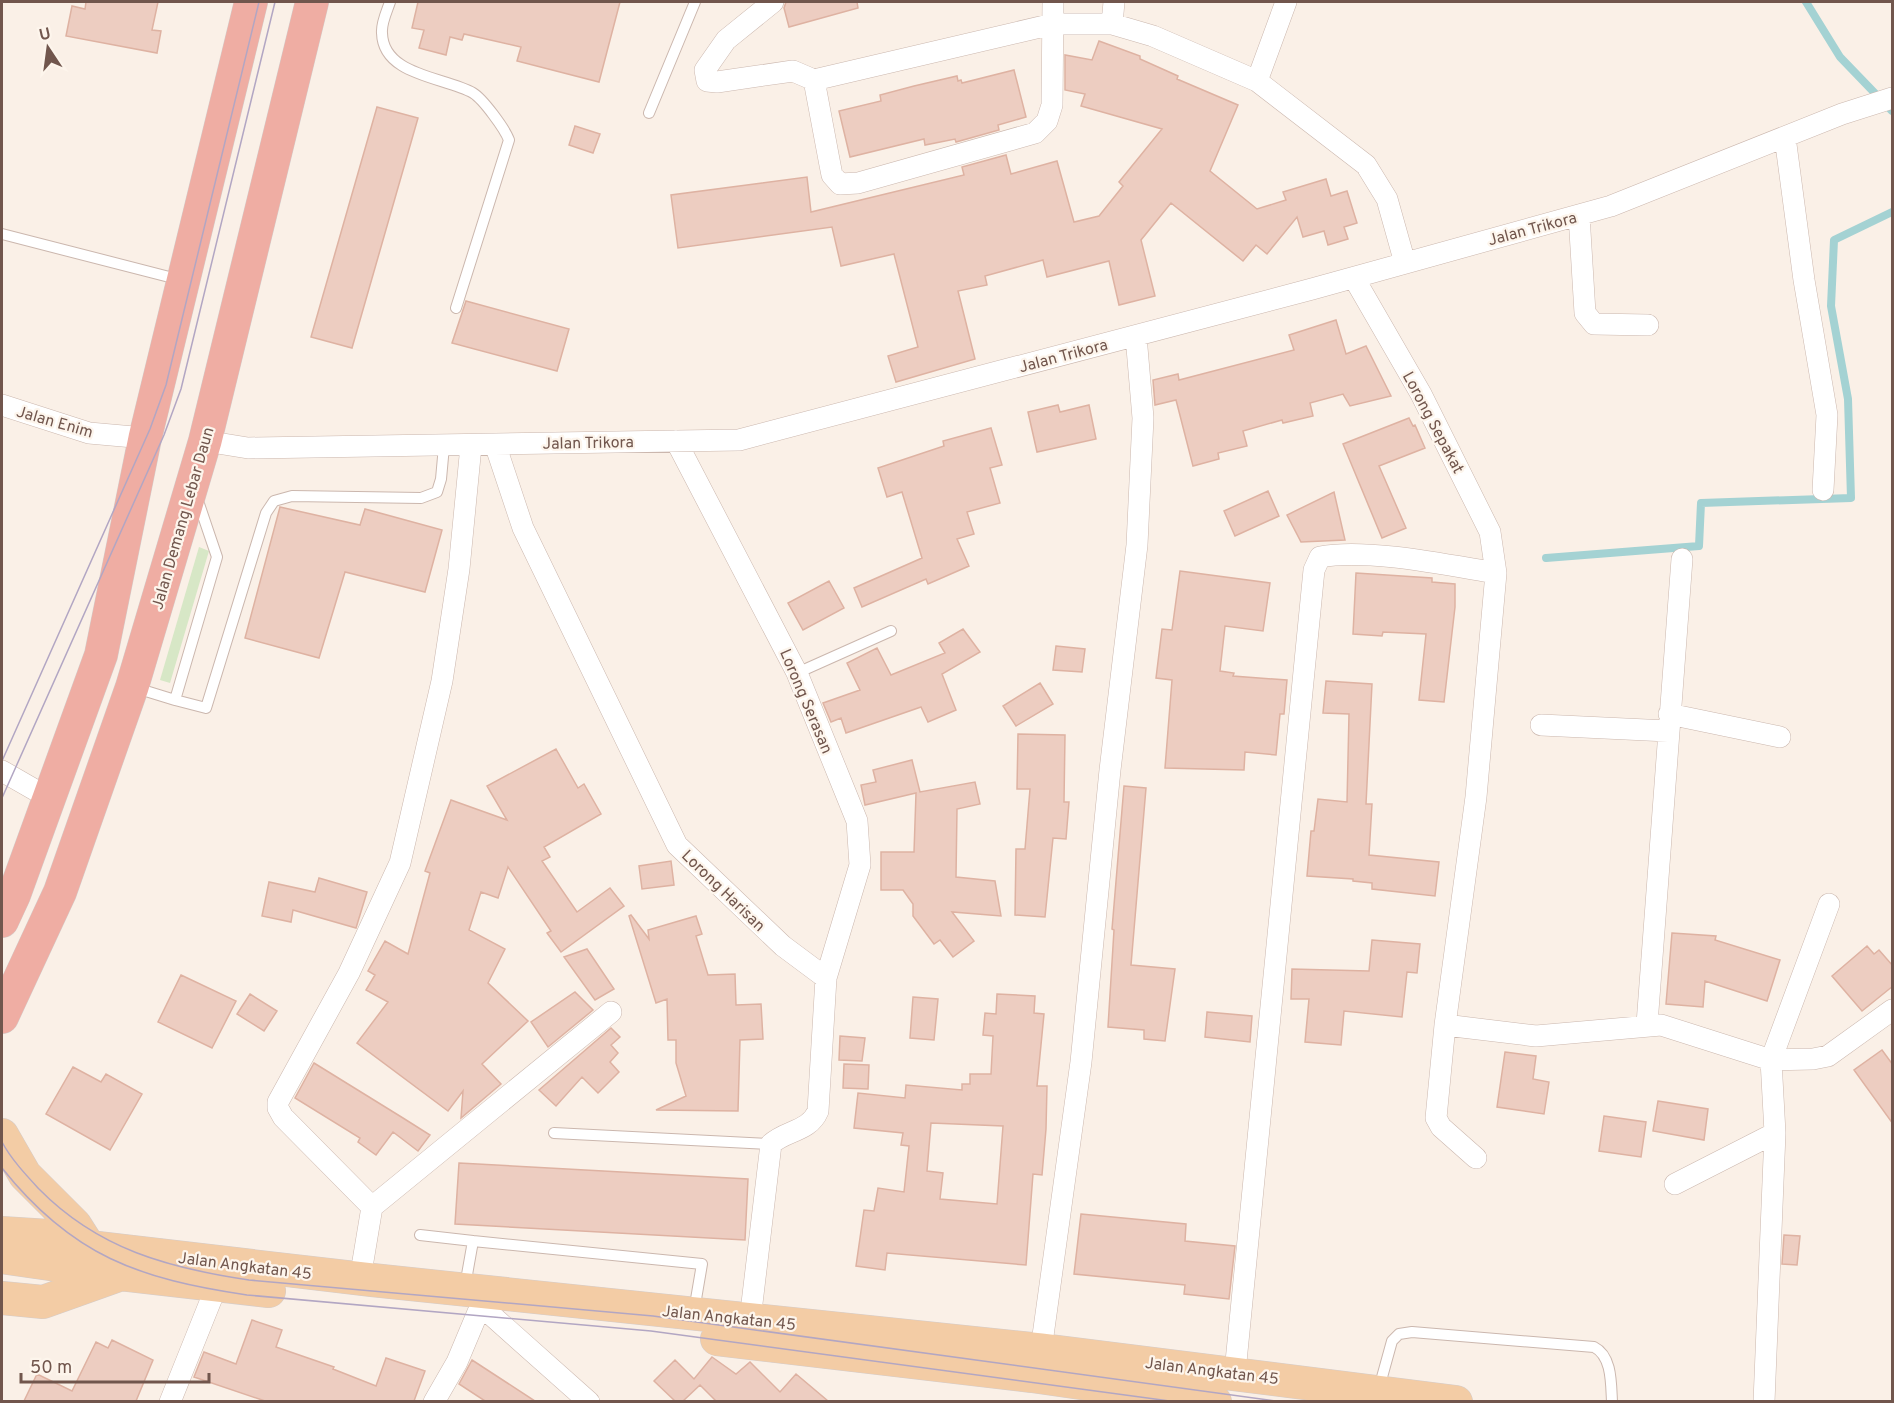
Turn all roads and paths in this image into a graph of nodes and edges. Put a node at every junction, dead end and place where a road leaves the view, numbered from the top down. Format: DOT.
graph roads {
  1 [pos="251,2"];
  2 [pos="312,2"];
  3 [pos="390,2"];
  4 [pos="696,2"];
  5 [pos="773,2"];
  6 [pos="1053,2"];
  7 [pos="1114,2"];
  8 [pos="1286,2"];
  9 [pos="1053,24"];
  10 [pos="1112,24"];
  11 [pos="814,80"];
  12 [pos="1257,81"];
  13 [pos="1887,100"];
  14 [pos="649,112"];
  15 [pos="1785,137"];
  16 [pos="1579,215"];
  17 [pos="2,234"];
  18 [pos="1405,263"];
  19 [pos="1354,278"];
  20 [pos="184,281"];
  21 [pos="456,308"];
  22 [pos="1648,325"];
  23 [pos="1136,336"];
  24 [pos="2,405"];
  25 [pos="144,438"];
  26 [pos="205,441"];
  27 [pos="676,441"];
  28 [pos="495,444"];
  29 [pos="444,446"];
  30 [pos="471,446"];
  31 [pos="192,484"];
  32 [pos="1823,490"];
  33 [pos="1682,559"];
  34 [pos="1496,573"];
  35 [pos="891,631"];
  36 [pos="797,673"];
  37 [pos="132,687"];
  38 [pos="175,700"];
  39 [pos="1669,723"];
  40 [pos="1541,725"];
  41 [pos="1780,737"];
  42 [pos="2,771"];
  43 [pos="49,798"];
  44 [pos="1829,904"];
  45 [pos="3,913"];
  46 [pos="826,978"];
  47 [pos="1893,1011"];
  48 [pos="612,1012"];
  49 [pos="2,1017"];
  50 [pos="1445,1024"];
  51 [pos="1647,1024"];
  52 [pos="1771,1060"];
  53 [pos="554,1133"];
  54 [pos="1775,1133"];
  55 [pos="2,1135"];
  56 [pos="771,1144"];
  57 [pos="1476,1158"];
  58 [pos="1675,1184"];
  59 [pos="372,1207"];
  60 [pos="2,1233"];
  61 [pos="420,1235"];
  62 [pos="473,1241"];
  63 [pos="89,1247"];
  64 [pos="2,1257"];
  65 [pos="120,1274"];
  66 [pos="360,1279"];
  67 [pos="217,1285"];
  68 [pos="2,1298"];
  69 [pos="477,1305"];
  70 [pos="694,1314"];
  71 [pos="750,1320"];
  72 [pos="1041,1350"];
  73 [pos="1235,1372"];
  74 [pos="1378,1392"];
  75 [pos="170,1401"];
  76 [pos="434,1401"];
  77 [pos="589,1401"];
  78 [pos="1215,1401"];
  79 [pos="1456,1401"];
  80 [pos="1612,1401"];
  81 [pos="1764,1401"];
  1 -- 20 [label="highway"];
  2 -- 26 [label="highway, Jalan Demang Lebar Daun"];
  3 -- 21 [label="lane"];
  4 -- 14 [label="lane"];
  5 -- 11 [label="street"];
  6 -- 9 [label="street"];
  7 -- 10 [label="street"];
  8 -- 12 [label="street"];
  9 -- 10 [label="street"];
  9 -- 11 [label="street"];
  9 -- 11 [label="street"];
  10 -- 12 [label="street"];
  12 -- 18 [label="street"];
  13 -- 15 [label="street, Jalan Trikora"];
  15 -- 16 [label="street, Jalan Trikora"];
  15 -- 32 [label="street"];
  16 -- 18 [label="street, Jalan Trikora"];
  16 -- 22 [label="street"];
  17 -- 20 [label="lane"];
  18 -- 19 [label="street, Jalan Trikora"];
  19 -- 23 [label="street, Jalan Trikora"];
  19 -- 34 [label="street, Lorong Sepakat"];
  20 -- 25 [label="highway"];
  23 -- 27 [label="street, Jalan Trikora"];
  23 -- 72 [label="street"];
  24 -- 25 [label="street, Jalan Enim"];
  25 -- 43 [label="highway"];
  26 -- 29 [label="street, Jalan Trikora"];
  26 -- 31 [label="highway, Jalan Demang Lebar Daun"];
  27 -- 28 [label="street, Jalan Trikora"];
  27 -- 36 [label="street, Lorong Serasan"];
  28 -- 30 [label="street, Jalan Trikora"];
  28 -- 46 [label="street, Lorong Harisan"];
  29 -- 30 [label="street, Jalan Trikora"];
  29 -- 38 [label="lane"];
  30 -- 59 [label="street"];
  31 -- 37 [label="highway, Jalan Demang Lebar Daun"];
  31 -- 38 [label="lane"];
  33 -- 39 [label="street"];
  34 -- 50 [label="street, Lorong Sepakat"];
  34 -- 73 [label="street"];
  35 -- 36 [label="lane"];
  36 -- 46 [label="street, Lorong Serasan"];
  37 -- 38 [label="lane"];
  37 -- 49 [label="highway, Jalan Demang Lebar Daun"];
  39 -- 40 [label="street"];
  39 -- 41 [label="street"];
  39 -- 51 [label="street"];
  42 -- 43 [label="street"];
  43 -- 45 [label="highway"];
  44 -- 52 [label="street"];
  46 -- 56 [label="street"];
  47 -- 52 [label="street"];
  48 -- 59 [label="street"];
  50 -- 51 [label="street"];
  50 -- 57 [label="street, Lorong Sepakat"];
  51 -- 52 [label="street"];
  52 -- 54 [label="street"];
  53 -- 56 [label="lane"];
  54 -- 58 [label="street"];
  54 -- 81 [label="street"];
  55 -- 63 [label="main road"];
  56 -- 71 [label="street"];
  59 -- 66 [label="street"];
  60 -- 63 [label="main road, Jalan Angkatan 45"];
  61 -- 62 [label="lane"];
  62 -- 69 [label="lane"];
  62 -- 70 [label="lane"];
  63 -- 66 [label="main road, Jalan Angkatan 45"];
  64 -- 65 [label="main road, Jalan Angkatan 45"];
  65 -- 67 [label="main road, Jalan Angkatan 45"];
  65 -- 68 [label="main road"];
  66 -- 69 [label="main road, Jalan Angkatan 45"];
  67 -- 69 [label="main road, Jalan Angkatan 45"];
  67 -- 75 [label="street"];
  69 -- 70 [label="main road, Jalan Angkatan 45"];
  69 -- 76 [label="street"];
  69 -- 77 [label="street"];
  69 -- 78 [label="main road, Jalan Angkatan 45"];
  70 -- 71 [label="main road, Jalan Angkatan 45"];
  71 -- 72 [label="main road, Jalan Angkatan 45"];
  72 -- 73 [label="main road, Jalan Angkatan 45"];
  73 -- 74 [label="main road, Jalan Angkatan 45"];
  74 -- 79 [label="main road, Jalan Angkatan 45"];
  74 -- 80 [label="lane"];
}
